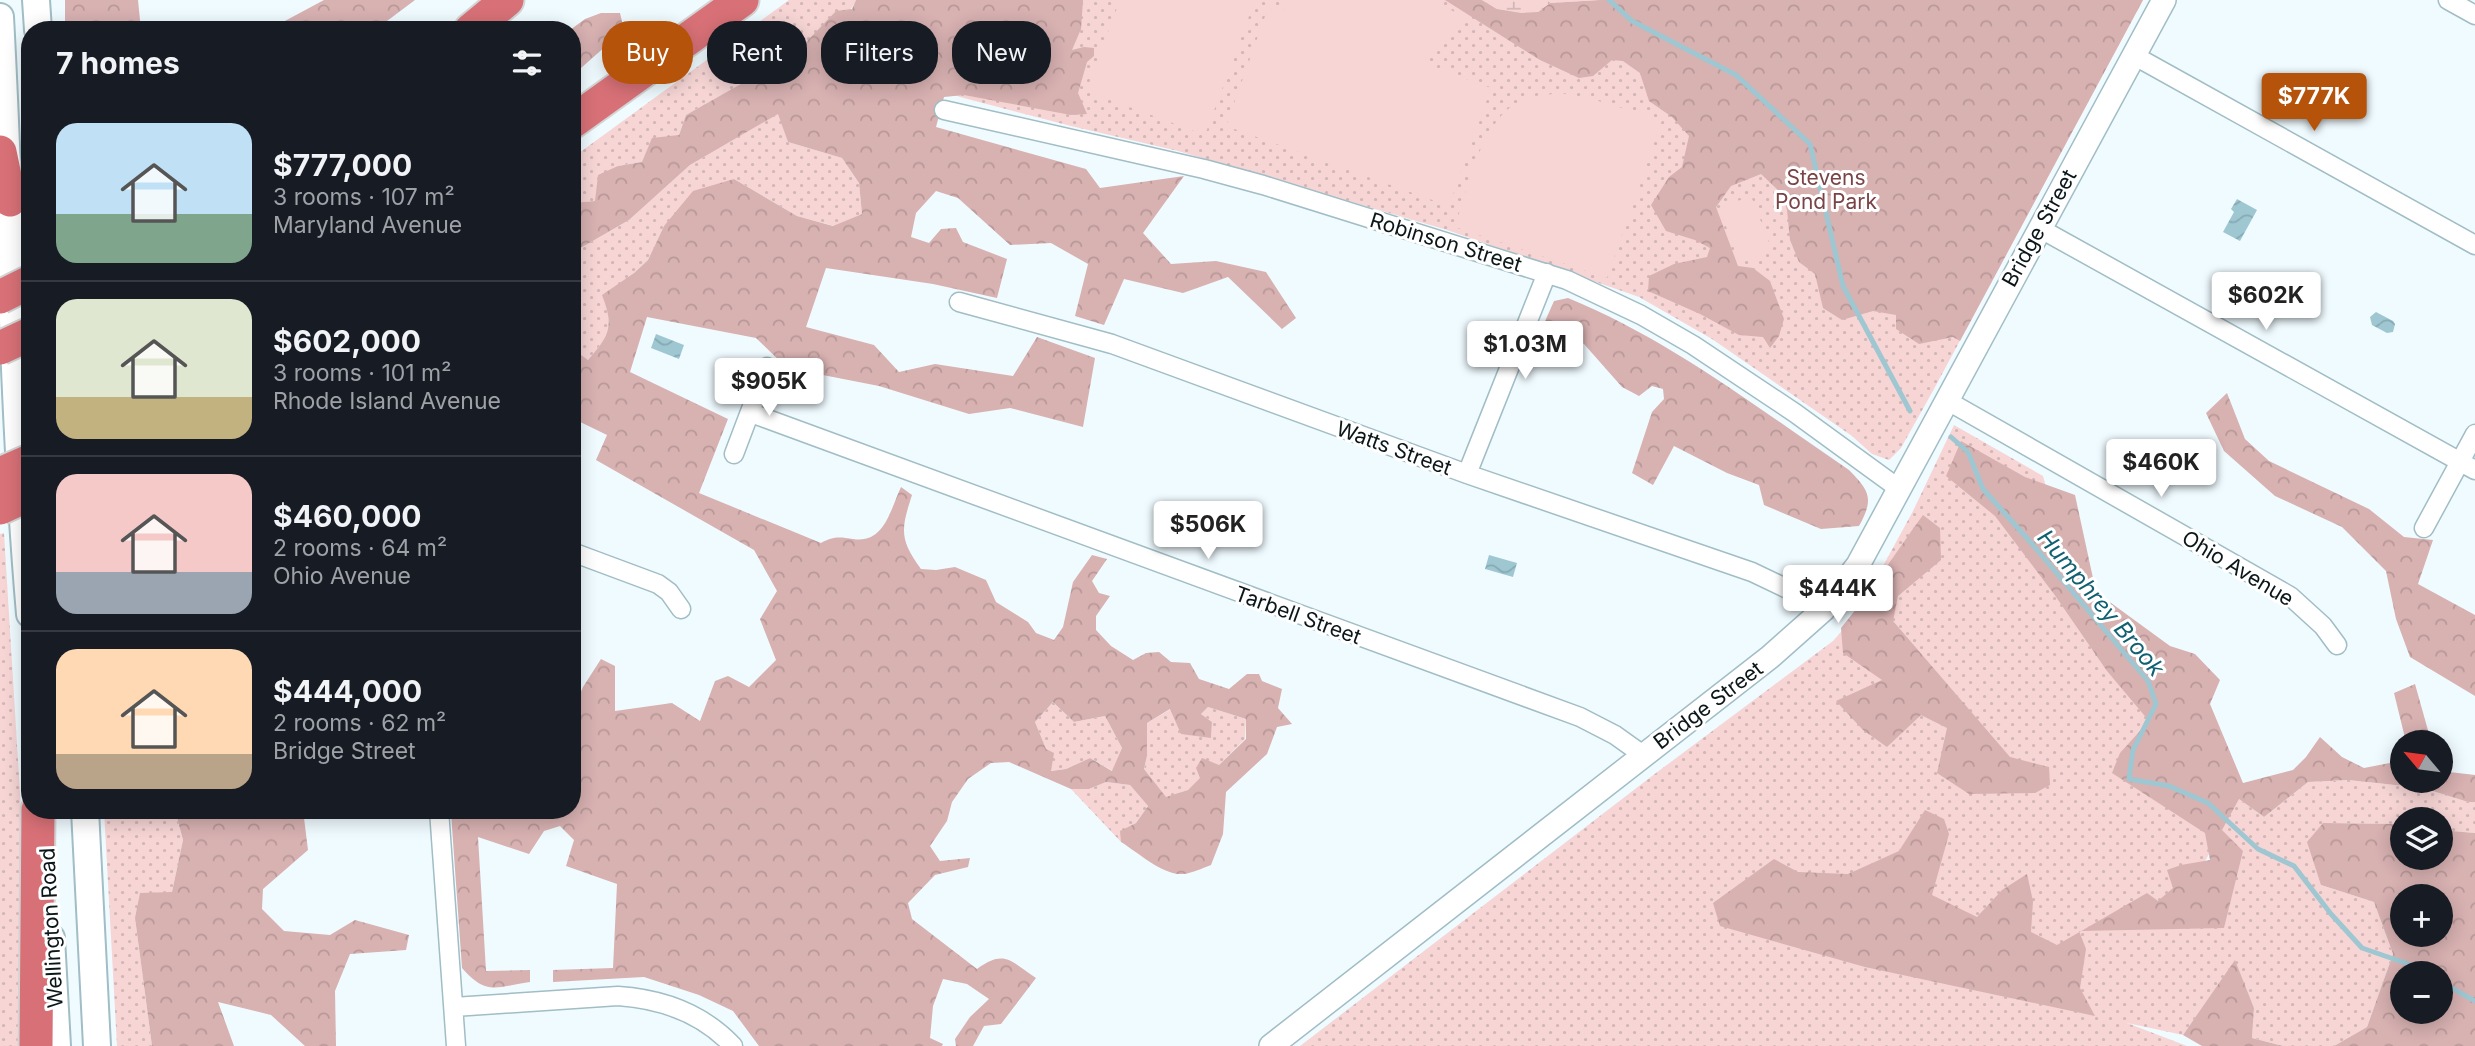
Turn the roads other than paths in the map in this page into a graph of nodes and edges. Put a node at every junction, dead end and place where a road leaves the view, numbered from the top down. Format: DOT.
graph roads {
  1 [pos="36,0"];
  2 [pos="507,0"];
  3 [pos="742,0"];
  4 [pos="2164,0"];
  5 [pos="2448,0"];
  6 [pos="2475,15"];
  7 [pos="0,17"];
  8 [pos="37,21"];
  9 [pos="482,21"];
  10 [pos="2133,55"];
  11 [pos="944,110"];
  12 [pos="581,116"];
  13 [pos="0,152"];
  14 [pos="10,200"];
  15 [pos="2039,228"];
  16 [pos="2475,244"];
  17 [pos="1547,273"];
  18 [pos="21,286"];
  19 [pos="0,297"];
  20 [pos="959,302"];
  21 [pos="21,338"];
  22 [pos="0,348"];
  23 [pos="767,367"];
  24 [pos="1946,400"];
  25 [pos="751,413"];
  26 [pos="2475,434"];
  27 [pos="734,454"];
  28 [pos="21,464"];
  29 [pos="21,465"];
  30 [pos="2468,466"];
  31 [pos="0,474"];
  32 [pos="1467,474"];
  33 [pos="1898,488"];
  34 [pos="21,498"];
  35 [pos="0,508"];
  36 [pos="2424,528"];
  37 [pos="581,555"];
  38 [pos="681,609"];
  39 [pos="1823,610"];
  40 [pos="2337,645"];
  41 [pos="1643,755"];
  42 [pos="38,819"];
  43 [pos="44,819"];
  44 [pos="85,819"];
  45 [pos="440,819"];
  46 [pos="454,1007"];
  47 [pos="36,1046"];
  48 [pos="57,1046"];
  49 [pos="97,1046"];
  50 [pos="456,1046"];
  51 [pos="733,1046"];
  52 [pos="1271,1046"];
  1 -- 8 [label="main road"];
  2 -- 9 [label="highway"];
  3 -- 12 [label="highway"];
  4 -- 10 [label="street, Bridge Street"];
  5 -- 6 [label="street"];
  7 -- 14 [label="main road"];
  10 -- 15 [label="street, Bridge Street"];
  10 -- 16 [label="street"];
  11 -- 17 [label="street, Robinson Street"];
  13 -- 14 [label="highway"];
  14 -- 28 [label="main road"];
  15 -- 24 [label="street, Bridge Street"];
  15 -- 30 [label="street"];
  17 -- 32 [label="street"];
  17 -- 33 [label="street, Robinson Street"];
  18 -- 19 [label="highway, bridge"];
  20 -- 32 [label="street, Watts Street"];
  21 -- 22 [label="highway, bridge"];
  23 -- 25 [label="street"];
  24 -- 33 [label="street, Bridge Street"];
  24 -- 40 [label="street, Ohio Avenue"];
  25 -- 27 [label="street"];
  25 -- 41 [label="street, Tarbell Street"];
  26 -- 30 [label="street"];
  29 -- 31 [label="highway, bridge"];
  30 -- 36 [label="street"];
  32 -- 39 [label="street, Watts Street"];
  33 -- 39 [label="street, Bridge Street"];
  34 -- 35 [label="highway, bridge"];
  37 -- 38 [label="street"];
  39 -- 41 [label="street, Bridge Street"];
  41 -- 52 [label="street, Bridge Street"];
  42 -- 47 [label="highway"];
  43 -- 48 [label="main road, Wellington Road"];
  44 -- 49 [label="main road, Wellington Road"];
  45 -- 46 [label="street"];
  46 -- 50 [label="street"];
  46 -- 51 [label="street"];
}
